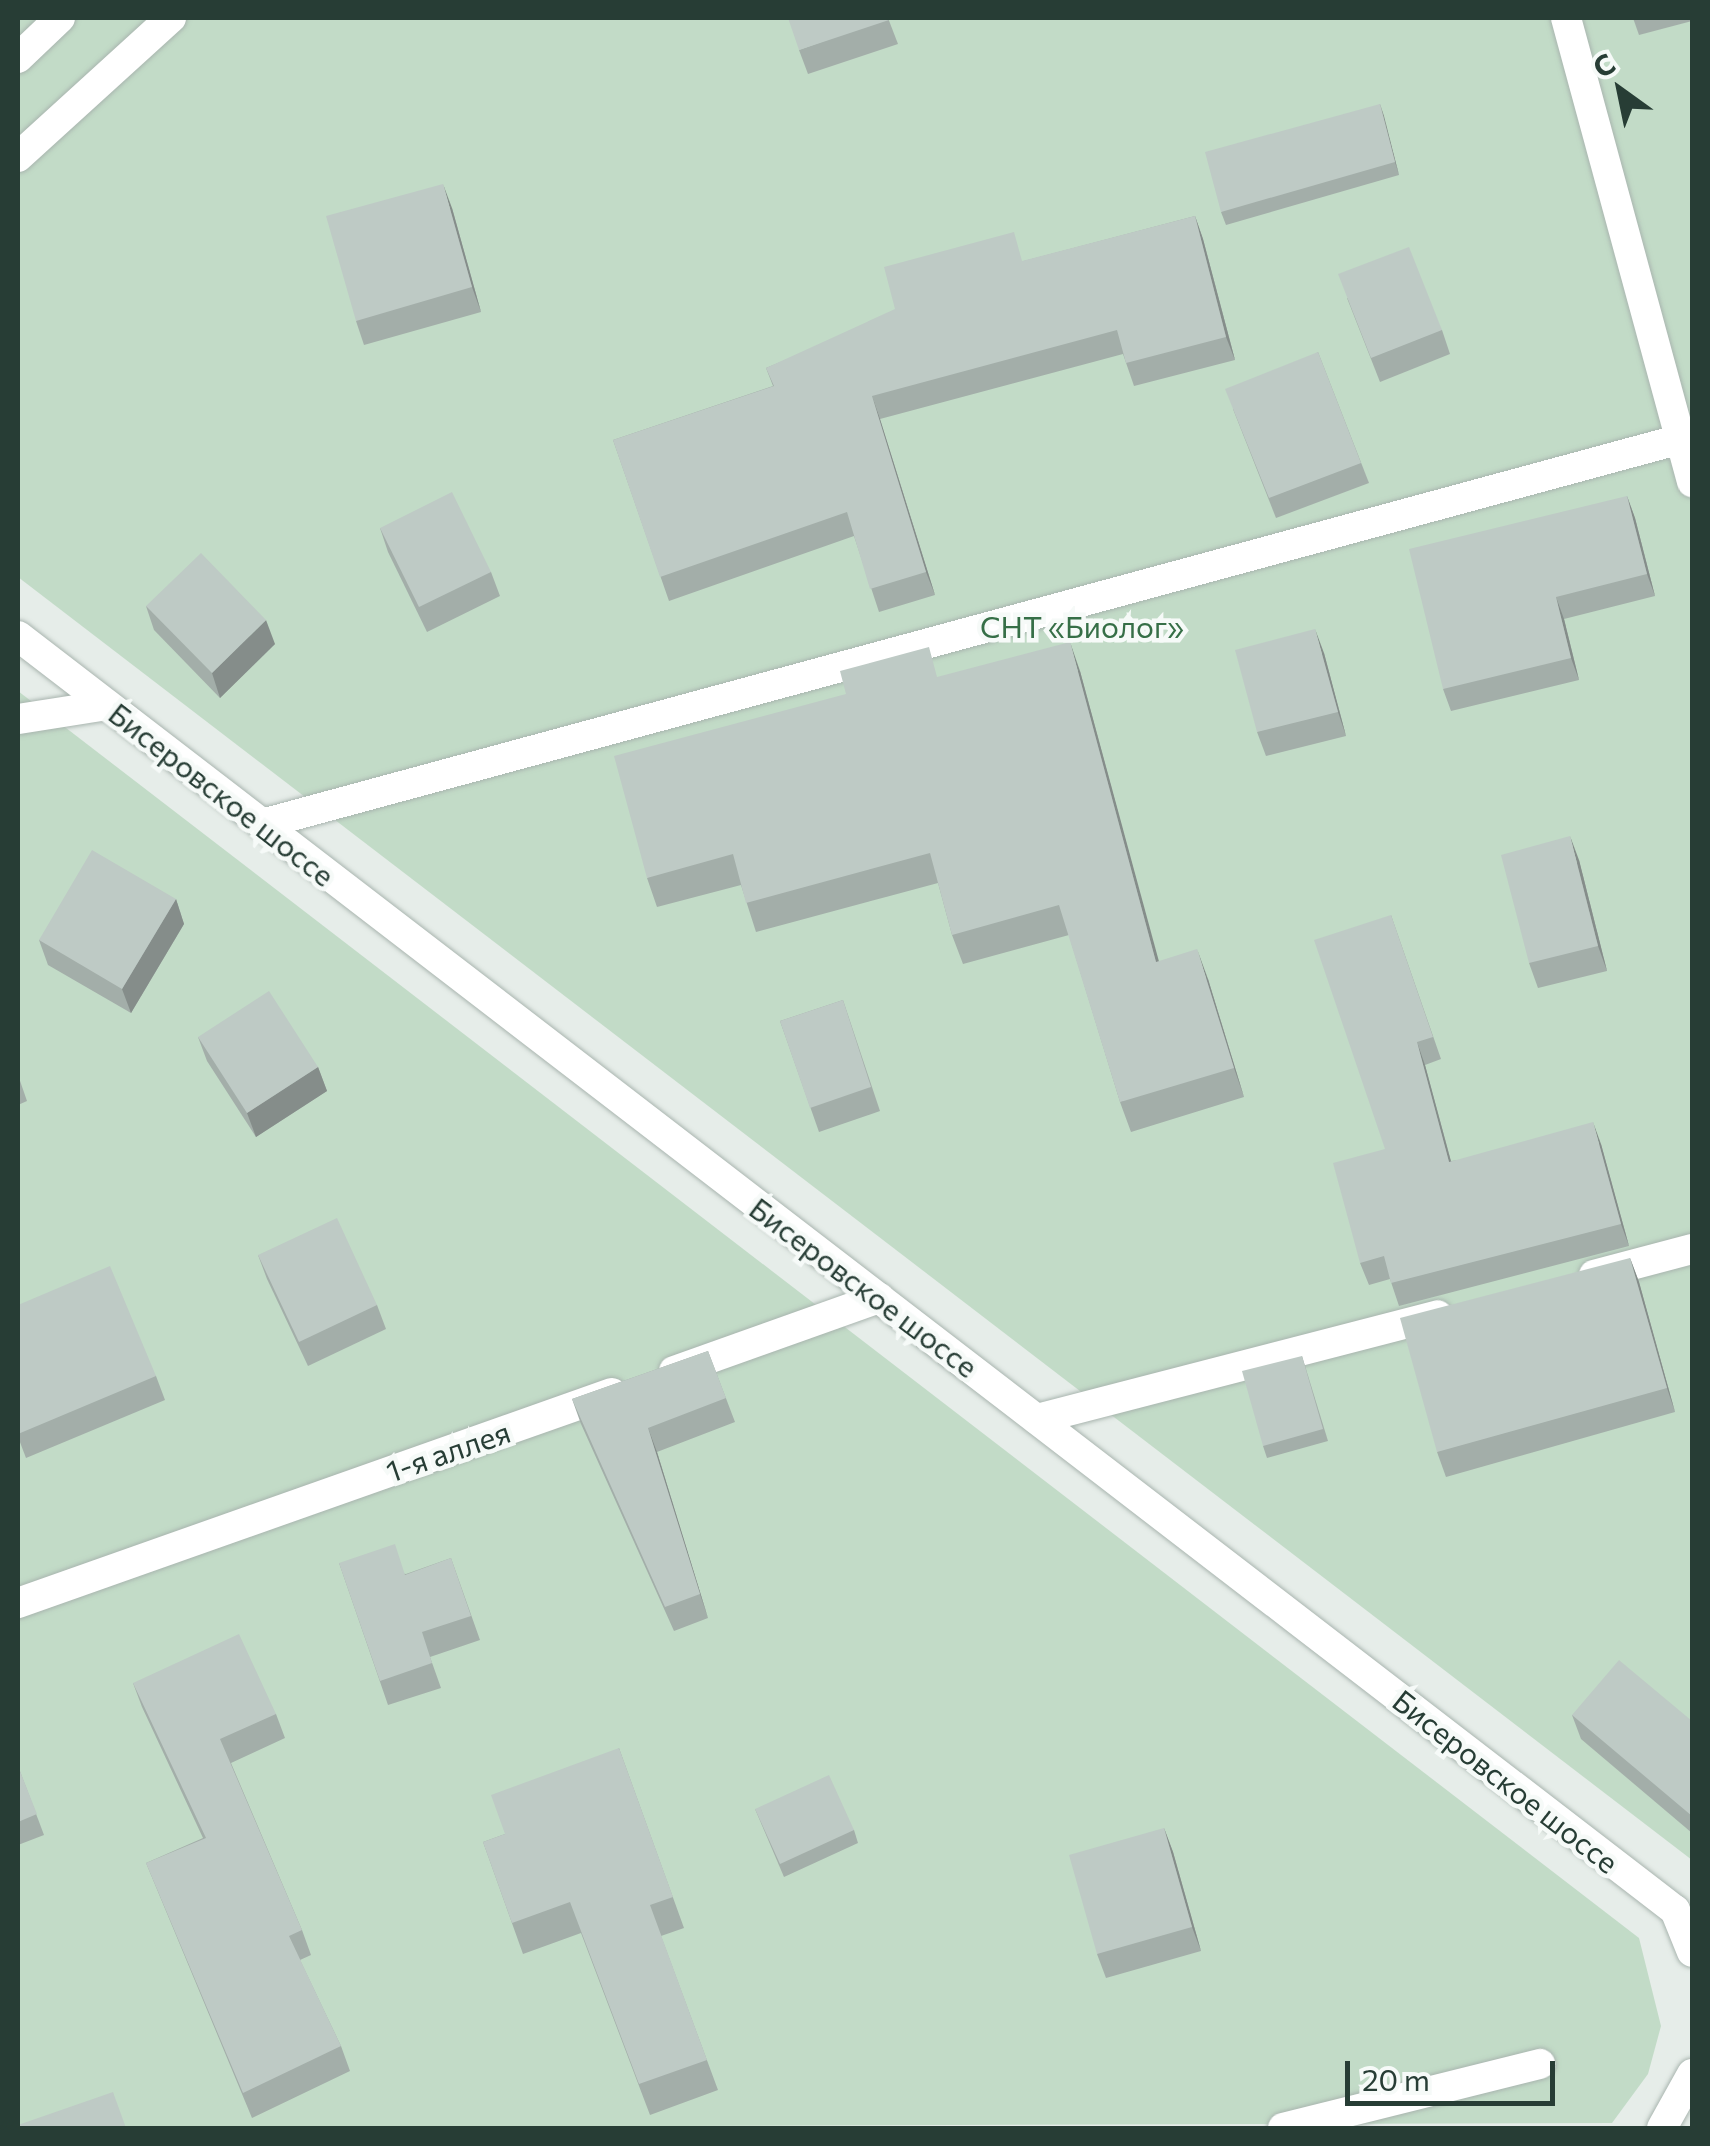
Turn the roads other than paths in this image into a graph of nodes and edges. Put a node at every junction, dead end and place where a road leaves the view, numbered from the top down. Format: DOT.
graph roads {
  1 [pos="60,18"];
  2 [pos="171,18"];
  3 [pos="1566,18"];
  4 [pos="18,58"];
  5 [pos="18,158"];
  6 [pos="1687,438"];
  7 [pos="1692,482"];
  8 [pos="18,636"];
  9 [pos="107,705"];
  10 [pos="18,719"];
  11 [pos="262,824"];
  12 [pos="1692,1249"];
  13 [pos="1560,1284"];
  14 [pos="878,1298"];
  15 [pos="1466,1308"];
  16 [pos="1037,1420"];
  17 [pos="18,1603"];
  18 [pos="1684,1918"];
  19 [pos="1692,1952"];
  20 [pos="1540,2064"];
  21 [pos="1692,2074"];
  22 [pos="1283,2128"];
  23 [pos="1662,2128"];
  1 -- 4 [label="street"];
  2 -- 5 [label="street"];
  3 -- 6 [label="street"];
  6 -- 7 [label="street"];
  6 -- 11 [label="street"];
  8 -- 9 [label="street, Бисеровское шоссе"];
  9 -- 10 [label="street"];
  9 -- 11 [label="street, Бисеровское шоссе"];
  11 -- 14 [label="street, Бисеровское шоссе"];
  12 -- 13 [label="street"];
  14 -- 16 [label="street, Бисеровское шоссе"];
  14 -- 17 [label="street, 1-я аллея"];
  15 -- 16 [label="street"];
  16 -- 18 [label="street, Бисеровское шоссе"];
  18 -- 19 [label="street, Бисеровское шоссе"];
  20 -- 22 [label="street"];
  21 -- 23 [label="street"];
}
